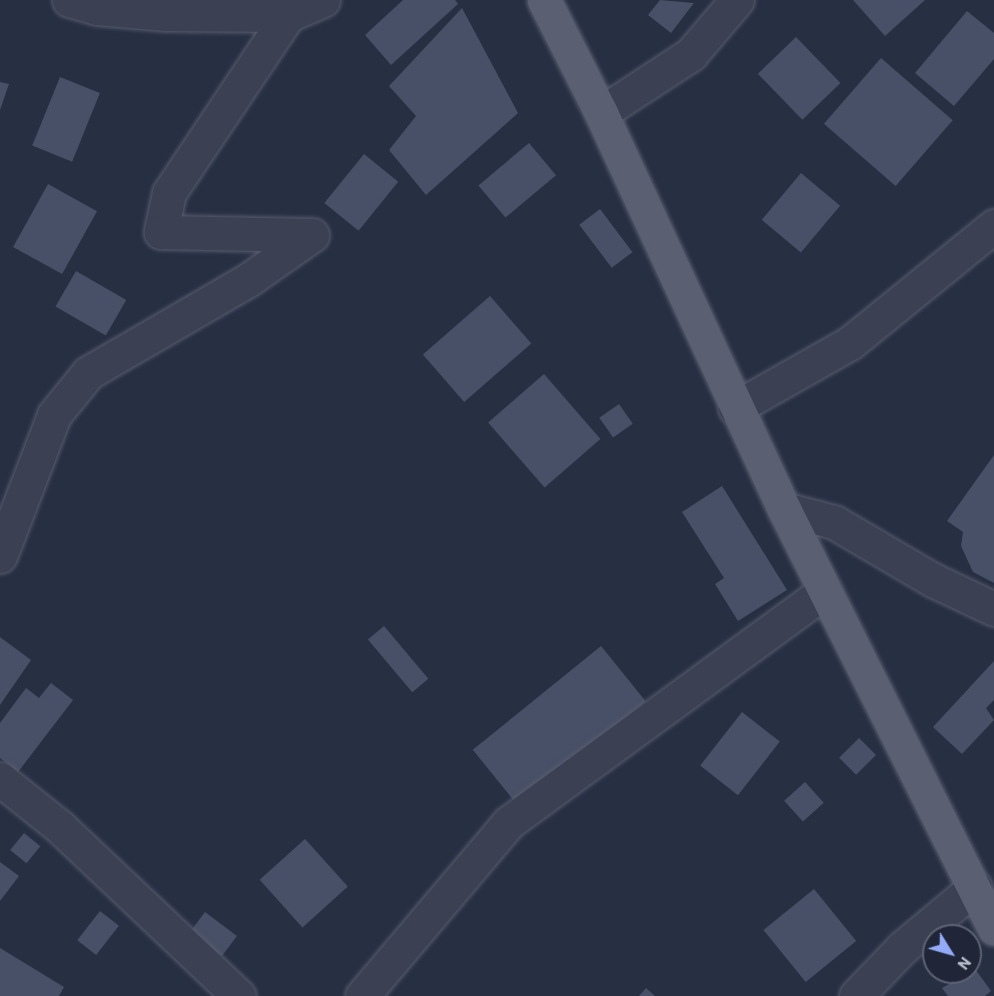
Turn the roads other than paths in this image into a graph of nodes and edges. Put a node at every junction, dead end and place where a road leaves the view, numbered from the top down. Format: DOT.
graph roads {
  1 [pos="69,0"];
  2 [pos="323,0"];
  3 [pos="544,0"];
  4 [pos="737,0"];
  5 [pos="288,15"];
  6 [pos="601,113"];
  7 [pos="994,226"];
  8 [pos="735,408"];
  9 [pos="784,509"];
  10 [pos="0,556"];
  11 [pos="825,591"];
  12 [pos="994,609"];
  13 [pos="0,778"];
  14 [pos="975,887"];
  15 [pos="994,928"];
  16 [pos="239,996"];
  17 [pos="362,996"];
  18 [pos="856,996"];
  1 -- 5 [label="street"];
  2 -- 5 [label="street"];
  3 -- 6 [label="main road"];
  4 -- 6 [label="street"];
  5 -- 10 [label="street"];
  6 -- 8 [label="main road"];
  7 -- 8 [label="street"];
  8 -- 9 [label="main road"];
  9 -- 11 [label="main road"];
  9 -- 12 [label="street"];
  11 -- 14 [label="main road"];
  11 -- 17 [label="street"];
  13 -- 16 [label="street"];
  14 -- 15 [label="main road"];
  14 -- 18 [label="street"];
}
